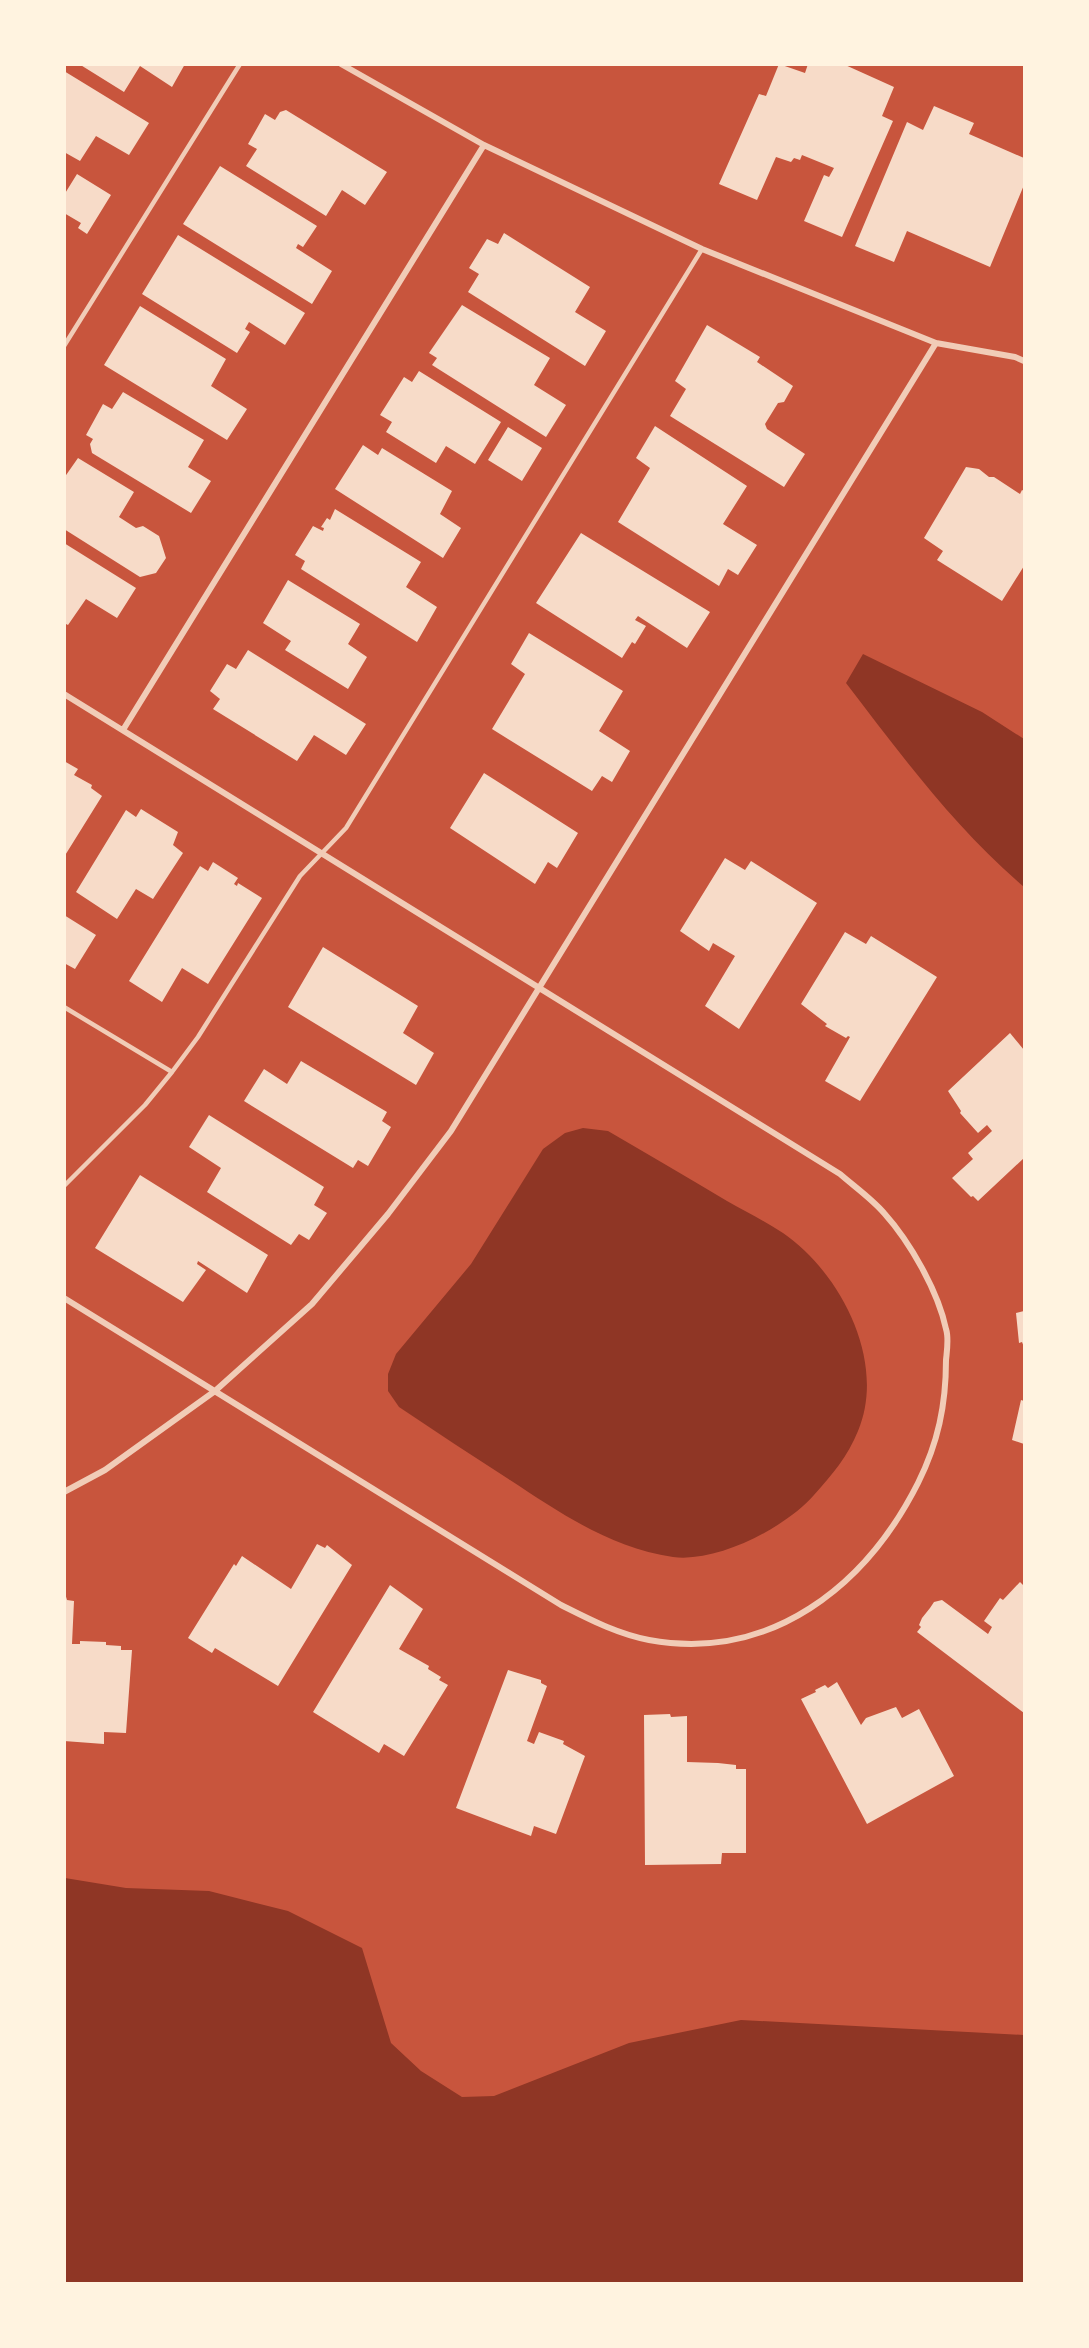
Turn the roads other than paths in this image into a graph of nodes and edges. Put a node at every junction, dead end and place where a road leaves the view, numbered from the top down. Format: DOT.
graph roads {
  1 [pos="240,64"];
  2 [pos="341,64"];
  3 [pos="484,145"];
  4 [pos="702,249"];
  5 [pos="936,343"];
  6 [pos="64,346"];
  7 [pos="1024,361"];
  8 [pos="64,694"];
  9 [pos="123,730"];
  10 [pos="323,853"];
  11 [pos="542,988"];
  12 [pos="64,1007"];
  13 [pos="172,1072"];
  14 [pos="64,1186"];
  15 [pos="64,1298"];
  16 [pos="215,1391"];
  17 [pos="64,1492"];
  1 -- 6 [label="lane"];
  2 -- 3 [label="street"];
  3 -- 4 [label="street"];
  3 -- 9 [label="street"];
  4 -- 5 [label="street"];
  4 -- 10 [label="lane"];
  5 -- 7 [label="street"];
  5 -- 11 [label="street"];
  8 -- 9 [label="street"];
  9 -- 10 [label="street"];
  10 -- 11 [label="street"];
  10 -- 13 [label="lane"];
  11 -- 16 [label="street"];
  11 -- 16 [label="street"];
  12 -- 13 [label="lane"];
  13 -- 14 [label="lane"];
  15 -- 16 [label="street"];
  16 -- 17 [label="street"];
}
